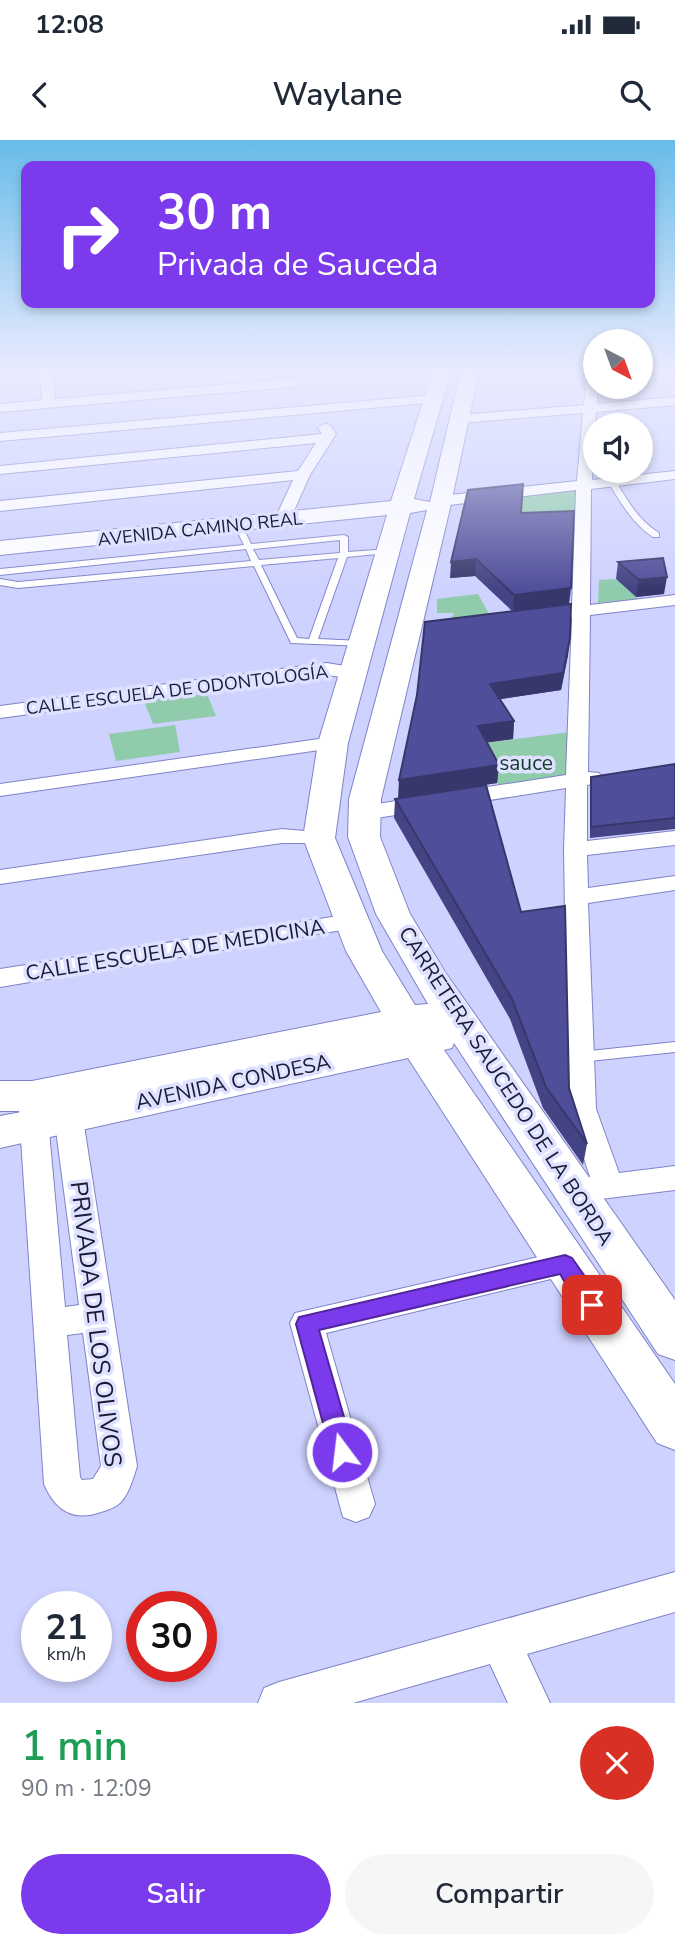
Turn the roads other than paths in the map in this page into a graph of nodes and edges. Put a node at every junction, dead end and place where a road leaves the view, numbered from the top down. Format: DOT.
graph roads {
  1 [pos="265,444"];
  2 [pos="322,444"];
  3 [pos="426,444"];
  4 [pos="446,444"];
  5 [pos="587,444"];
  6 [pos="0,470"];
  7 [pos="303,475"];
  8 [pos="675,475"];
  9 [pos="653,477"];
  10 [pos="603,483"];
  11 [pos="613,483"];
  12 [pos="584,485"];
  13 [pos="447,503"];
  14 [pos="0,506"];
  15 [pos="400,512"];
  16 [pos="282,521"];
  17 [pos="242,534"];
  18 [pos="656,535"];
  19 [pos="0,548"];
  20 [pos="387,551"];
  21 [pos="344,554"];
  22 [pos="0,558"];
  23 [pos="256,564"];
  24 [pos="0,572"];
  25 [pos="0,582"];
  26 [pos="675,600"];
  27 [pos="581,611"];
  28 [pos="543,615"];
  29 [pos="312,642"];
  30 [pos="358,658"];
  31 [pos="0,712"];
  32 [pos="333,743"];
  33 [pos="614,774"];
  34 [pos="577,780"];
  35 [pos="0,790"];
  36 [pos="364,813"];
  37 [pos="319,838"];
  38 [pos="675,838"];
  39 [pos="575,849"];
  40 [pos="0,877"];
  41 [pos="675,883"];
  42 [pos="576,897"];
  43 [pos="351,922"];
  44 [pos="0,978"];
  45 [pos="460,1022"];
  46 [pos="411,1030"];
  47 [pos="675,1047"];
  48 [pos="580,1057"];
  49 [pos="33,1109"];
  50 [pos="76,1172"];
  51 [pos="675,1178"];
  52 [pos="38,1180"];
  53 [pos="608,1185"];
  54 [pos="575,1191"];
  55 [pos="565,1264"];
  56 [pos="97,1316"];
  57 [pos="50,1324"];
  58 [pos="675,1339"];
  59 [pos="675,1427"];
  60 [pos="356,1504"];
  61 [pos="675,1592"];
  62 [pos="500,1641"];
  63 [pos="279,1703"];
  64 [pos="529,1703"];
  1 -- 6 [label="street"];
  2 -- 7 [label="street"];
  3 -- 15 [label="street"];
  4 -- 13 [label="street, CARRETERA SAUCEDO DE LA BORDA"];
  5 -- 12 [label="street"];
  7 -- 14 [label="street"];
  7 -- 16 [label="street"];
  8 -- 9 [label="street"];
  10 -- 12 [label="street"];
  11 -- 18 [label="lane"];
  12 -- 13 [label="street"];
  12 -- 27 [label="street"];
  13 -- 15 [label="street"];
  13 -- 36 [label="street, CARRETERA SAUCEDO DE LA BORDA"];
  15 -- 16 [label="street, AVENIDA CAMINO REAL"];
  15 -- 17 [label="street, AVENIDA CAMINO REAL"];
  15 -- 20 [label="street"];
  16 -- 17 [label="street, AVENIDA CAMINO REAL"];
  17 -- 19 [label="street, AVENIDA CAMINO REAL"];
  17 -- 21 [label="lane"];
  17 -- 22 [label="street, AVENIDA CAMINO REAL"];
  17 -- 23 [label="lane"];
  17 -- 24 [label="lane"];
  20 -- 21 [label="lane"];
  20 -- 30 [label="street"];
  21 -- 23 [label="lane"];
  21 -- 29 [label="lane"];
  23 -- 25 [label="lane"];
  23 -- 29 [label="lane"];
  26 -- 27 [label="street"];
  27 -- 28 [label="street"];
  27 -- 34 [label="street"];
  29 -- 30 [label="lane"];
  30 -- 31 [label="street, CALLE ESCUELA DE ODONTOLOGÍA"];
  30 -- 32 [label="street"];
  32 -- 35 [label="street"];
  32 -- 37 [label="street"];
  33 -- 34 [label="street"];
  34 -- 36 [label="street"];
  34 -- 39 [label="street"];
  36 -- 45 [label="street, CARRETERA SAUCEDO DE LA BORDA"];
  37 -- 40 [label="street"];
  37 -- 43 [label="street"];
  38 -- 39 [label="street"];
  39 -- 42 [label="street"];
  41 -- 42 [label="street"];
  42 -- 48 [label="street"];
  43 -- 44 [label="street, CALLE ESCUELA DE MEDICINA"];
  43 -- 46 [label="street"];
  45 -- 46 [label="street, AVENIDA CONDESA"];
  45 -- 54 [label="street, CARRETERA SAUCEDO DE LA BORDA"];
  46 -- 49 [label="street, AVENIDA CONDESA"];
  46 -- 55 [label="street"];
  47 -- 48 [label="lane"];
  48 -- 53 [label="street"];
  49 -- 50 [label="street, PRIVADA DE LOS OLIVOS"];
  49 -- 52 [label="street, PRIVADA DE LOS OLIVOS"];
  50 -- 52 [label="street"];
  50 -- 56 [label="street, PRIVADA DE LOS OLIVOS"];
  51 -- 53 [label="street"];
  52 -- 57 [label="street, PRIVADA DE LOS OLIVOS"];
  53 -- 54 [label="street"];
  54 -- 58 [label="street, CARRETERA SAUCEDO DE LA BORDA"];
  55 -- 59 [label="street"];
  55 -- 60 [label="street"];
  56 -- 57 [label="street"];
  56 -- 57 [label="street, PRIVADA DE LOS OLIVOS"];
  61 -- 62 [label="street"];
  62 -- 63 [label="street"];
  62 -- 64 [label="street"];
}
